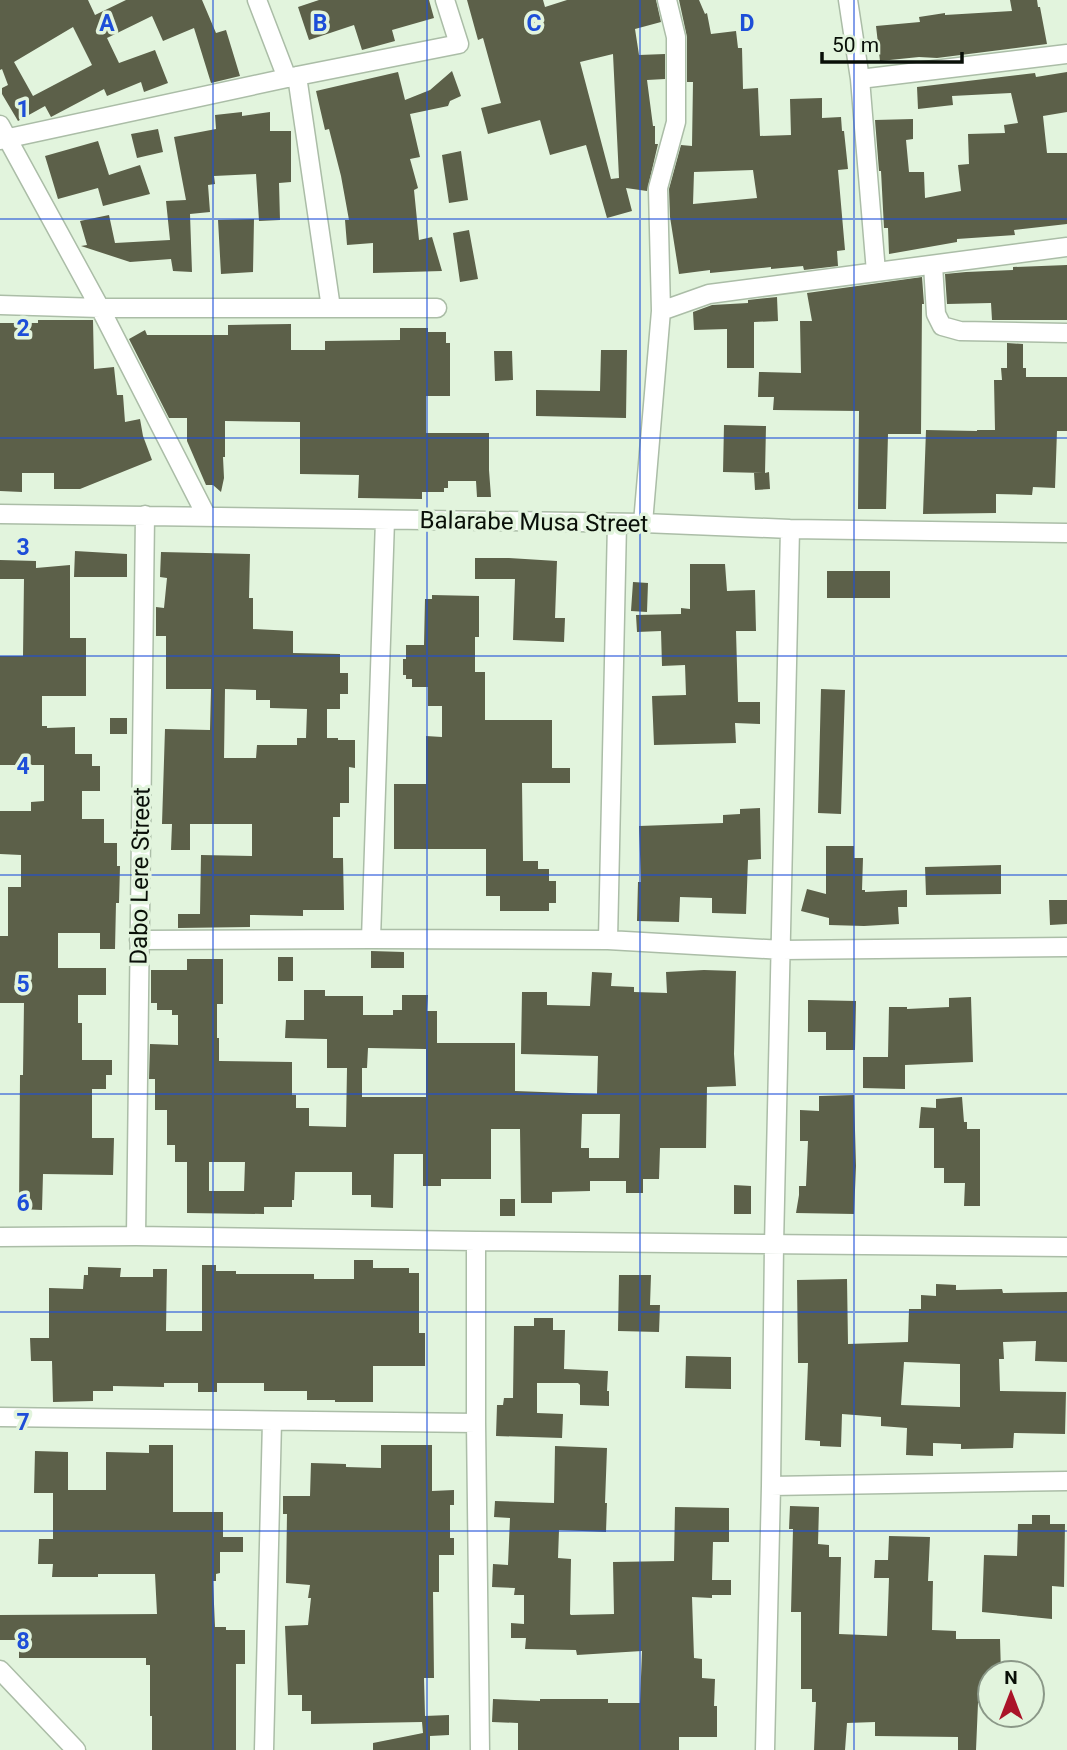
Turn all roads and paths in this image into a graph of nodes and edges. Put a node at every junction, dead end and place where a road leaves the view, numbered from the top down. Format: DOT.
graph roads {
  1 [pos="257,0"];
  2 [pos="445,0"];
  3 [pos="667,0"];
  4 [pos="848,0"];
  5 [pos="1067,54"];
  6 [pos="292,77"];
  7 [pos="860,79"];
  8 [pos="3,134"];
  9 [pos="1067,247"];
  10 [pos="933,265"];
  11 [pos="876,272"];
  12 [pos="0,306"];
  13 [pos="100,308"];
  14 [pos="331,308"];
  15 [pos="438,308"];
  16 [pos="661,311"];
  17 [pos="1067,333"];
  18 [pos="0,514"];
  19 [pos="145,515"];
  20 [pos="207,517"];
  21 [pos="385,520"];
  22 [pos="617,523"];
  23 [pos="643,523"];
  24 [pos="790,529"];
  25 [pos="1067,533"];
  26 [pos="372,939"];
  27 [pos="139,940"];
  28 [pos="608,940"];
  29 [pos="1067,947"];
  30 [pos="782,950"];
  31 [pos="136,1236"];
  32 [pos="0,1237"];
  33 [pos="476,1241"];
  34 [pos="774,1245"];
  35 [pos="1067,1247"];
  36 [pos="0,1418"];
  37 [pos="272,1421"];
  38 [pos="476,1423"];
  39 [pos="1067,1481"];
  40 [pos="771,1486"];
  41 [pos="0,1670"];
  42 [pos="76,1750"];
  43 [pos="264,1750"];
  44 [pos="480,1750"];
  45 [pos="765,1750"];
  1 -- 6 [label="street"];
  2 -- 6 [label="street"];
  3 -- 16 [label="street"];
  4 -- 7 [label="street"];
  5 -- 7 [label="street"];
  6 -- 8 [label="street"];
  6 -- 14 [label="street"];
  7 -- 11 [label="street"];
  8 -- 13 [label="street"];
  9 -- 10 [label="street"];
  10 -- 11 [label="street"];
  10 -- 17 [label="street"];
  11 -- 16 [label="street"];
  12 -- 13 [label="street"];
  13 -- 14 [label="street"];
  13 -- 20 [label="street"];
  14 -- 15 [label="street"];
  16 -- 23 [label="street"];
  18 -- 19 [label="street, Balarabe Musa Street"];
  19 -- 20 [label="street, Balarabe Musa Street"];
  19 -- 27 [label="street, Dabo Lere Street"];
  20 -- 21 [label="street, Balarabe Musa Street"];
  21 -- 22 [label="street, Balarabe Musa Street"];
  21 -- 26 [label="street"];
  22 -- 23 [label="street, Balarabe Musa Street"];
  22 -- 28 [label="street"];
  23 -- 24 [label="street, Balarabe Musa Street"];
  24 -- 25 [label="street, Balarabe Musa Street"];
  24 -- 30 [label="street"];
  26 -- 27 [label="street"];
  26 -- 28 [label="street"];
  27 -- 31 [label="street, Dabo Lere Street"];
  28 -- 30 [label="street"];
  29 -- 30 [label="street"];
  30 -- 34 [label="street"];
  31 -- 32 [label="street"];
  31 -- 33 [label="street"];
  33 -- 34 [label="street"];
  33 -- 38 [label="street"];
  34 -- 35 [label="street"];
  34 -- 40 [label="street"];
  36 -- 37 [label="street"];
  37 -- 38 [label="street"];
  37 -- 43 [label="street"];
  38 -- 44 [label="street"];
  39 -- 40 [label="street"];
  40 -- 45 [label="street"];
  41 -- 42 [label="street"];
}
